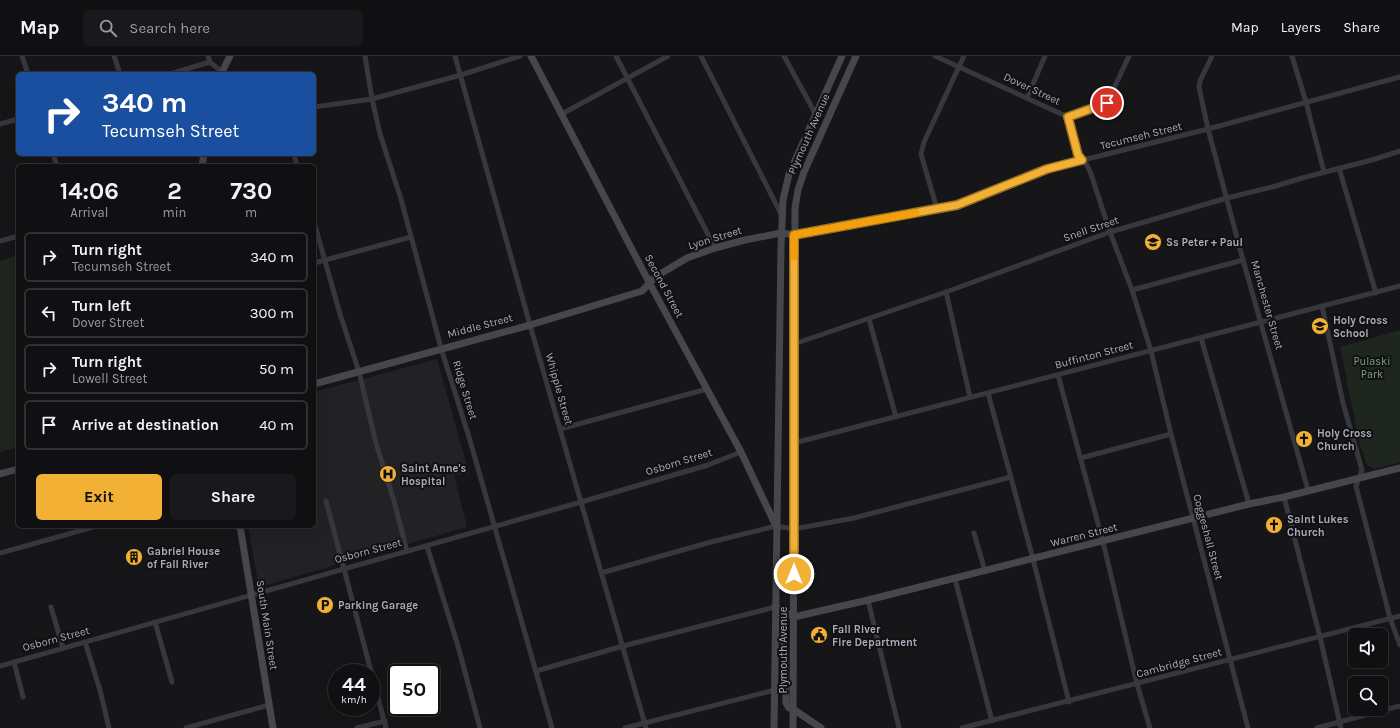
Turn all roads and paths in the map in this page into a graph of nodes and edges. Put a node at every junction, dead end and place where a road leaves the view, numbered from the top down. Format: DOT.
graph roads {
  1 [pos="22,56"];
  2 [pos="114,56"];
  3 [pos="208,56"];
  4 [pos="230,56"];
  5 [pos="364,56"];
  6 [pos="455,56"];
  7 [pos="520,56"];
  8 [pos="531,56"];
  9 [pos="616,56"];
  10 [pos="668,56"];
  11 [pos="701,56"];
  12 [pos="784,56"];
  13 [pos="842,56"];
  14 [pos="856,56"];
  15 [pos="934,56"];
  16 [pos="964,56"];
  17 [pos="1045,56"];
  18 [pos="1129,56"];
  19 [pos="1212,56"];
  20 [pos="1292,56"];
  21 [pos="210,62"];
  22 [pos="959,67"];
  23 [pos="27,72"];
  24 [pos="119,72"];
  25 [pos="177,72"];
  26 [pos="221,72"];
  27 [pos="222,72"];
  28 [pos="461,74"];
  29 [pos="1400,77"];
  30 [pos="628,78"];
  31 [pos="1027,98"];
  32 [pos="372,99"];
  33 [pos="1306,102"];
  34 [pos="316,107"];
  35 [pos="562,114"];
  36 [pos="816,114"];
  37 [pos="1068,117"];
  38 [pos="16,120"];
  39 [pos="0,124"];
  40 [pos="1208,129"];
  41 [pos="1400,151"];
  42 [pos="1082,160"];
  43 [pos="1339,168"];
  44 [pos="1324,172"];
  45 [pos="1227,198"];
  46 [pos="937,209"];
  47 [pos="782,216"];
  48 [pos="316,229"];
  49 [pos="1110,232"];
  50 [pos="781,233"];
  51 [pos="794,235"];
  52 [pos="16,237"];
  53 [pos="411,237"];
  54 [pos="0,241"];
  55 [pos="715,248"];
  56 [pos="325,260"];
  57 [pos="1243,260"];
  58 [pos="316,262"];
  59 [pos="650,284"];
  60 [pos="1400,286"];
  61 [pos="1132,290"];
  62 [pos="946,292"];
  63 [pos="1376,292"];
  64 [pos="1322,306"];
  65 [pos="869,319"];
  66 [pos="1262,322"];
  67 [pos="530,325"];
  68 [pos="1201,338"];
  69 [pos="794,344"];
  70 [pos="441,348"];
  71 [pos="1150,351"];
  72 [pos="358,372"];
  73 [pos="1058,375"];
  74 [pos="316,383"];
  75 [pos="707,389"];
  76 [pos="988,393"];
  77 [pos="970,398"];
  78 [pos="896,417"];
  79 [pos="560,429"];
  80 [pos="1171,434"];
  81 [pos="794,443"];
  82 [pos="740,452"];
  83 [pos="1081,458"];
  84 [pos="1400,468"];
  85 [pos="16,470"];
  86 [pos="0,474"];
  87 [pos="1011,477"];
  88 [pos="1360,478"];
  89 [pos="1308,490"];
  90 [pos="1284,497"];
  91 [pos="326,501"];
  92 [pos="581,502"];
  93 [pos="1249,504"];
  94 [pos="1193,519"];
  95 [pos="494,526"];
  96 [pos="776,526"];
  97 [pos="90,528"];
  98 [pos="240,528"];
  99 [pos="794,529"];
  100 [pos="974,532"];
  101 [pos="1103,542"];
  102 [pos="428,546"];
  103 [pos="407,551"];
  104 [pos="0,553"];
  105 [pos="1033,559"];
  106 [pos="343,568"];
  107 [pos="986,571"];
  108 [pos="601,573"];
  109 [pos="955,579"];
  110 [pos="251,596"];
  111 [pos="868,600"];
  112 [pos="51,607"];
  113 [pos="775,607"];
  114 [pos="1400,616"];
  115 [pos="794,617"];
  116 [pos="1390,618"];
  117 [pos="155,622"];
  118 [pos="1320,637"];
  119 [pos="85,642"];
  120 [pos="1400,645"];
  121 [pos="623,646"];
  122 [pos="63,648"];
  123 [pos="1230,660"];
  124 [pos="14,662"];
  125 [pos="0,666"];
  126 [pos="536,671"];
  127 [pos="172,682"];
  128 [pos="1137,684"];
  129 [pos="775,690"];
  130 [pos="23,697"];
  131 [pos="1069,702"];
  132 [pos="269,705"];
  133 [pos="1400,706"];
  134 [pos="793,709"];
  135 [pos="385,721"];
  136 [pos="992,721"];
  137 [pos="645,725"];
  138 [pos="1341,725"];
  139 [pos="109,728"];
  140 [pos="186,728"];
  141 [pos="273,728"];
  142 [pos="357,728"];
  143 [pos="386,728"];
  144 [pos="480,728"];
  145 [pos="552,728"];
  146 [pos="625,728"];
  147 [pos="774,728"];
  148 [pos="793,728"];
  149 [pos="820,728"];
  150 [pos="898,728"];
  151 [pos="962,728"];
  152 [pos="1150,728"];
  153 [pos="1248,728"];
  154 [pos="1317,728"];
  1 -- 23 [label="street"];
  2 -- 24 [label="street"];
  3 -- 21 [label="street"];
  4 -- 27 [label="main road"];
  5 -- 32 [label="street, Ridge Street"];
  6 -- 28 [label="street, Whipple Street"];
  7 -- 28 [label="street"];
  8 -- 35 [label="main road, Second Street"];
  9 -- 30 [label="street"];
  10 -- 30 [label="street"];
  11 -- 47 [label="street"];
  12 -- 36 [label="street"];
  13 -- 36 [label="main road, Plymouth Avenue"];
  14 -- 51 [label="main road, Plymouth Avenue"];
  15 -- 22 [label="street, Dover Street"];
  16 -- 22 [label="street"];
  17 -- 31 [label="street"];
  18 -- 37 [label="street"];
  19 -- 40 [label="street, Manchester Street"];
  20 -- 33 [label="street"];
  21 -- 25 [label="street"];
  21 -- 26 [label="street"];
  22 -- 31 [label="street, Dover Street"];
  22 -- 46 [label="street"];
  28 -- 32 [label="street"];
  28 -- 67 [label="street, Whipple Street"];
  29 -- 33 [label="street, Tecumseh Street"];
  30 -- 35 [label="street"];
  30 -- 55 [label="street"];
  31 -- 37 [label="street, Dover Street"];
  32 -- 34 [label="street"];
  32 -- 53 [label="street, Ridge Street"];
  33 -- 40 [label="street, Tecumseh Street"];
  33 -- 44 [label="street"];
  35 -- 59 [label="main road, Second Street"];
  36 -- 47 [label="main road, Plymouth Avenue"];
  37 -- 42 [label="street, Dover Street"];
  38 -- 39 [label="street"];
  40 -- 42 [label="street, Tecumseh Street"];
  40 -- 45 [label="street, Manchester Street"];
  41 -- 43 [label="street, Snell Street"];
  42 -- 46 [label="street, Tecumseh Street"];
  42 -- 49 [label="street, Dover Street"];
  43 -- 44 [label="street, Snell Street"];
  43 -- 63 [label="street"];
  44 -- 45 [label="street, Snell Street"];
  45 -- 49 [label="street, Snell Street"];
  45 -- 57 [label="street, Manchester Street"];
  46 -- 51 [label="street, Tecumseh Street"];
  47 -- 50 [label="main road, Plymouth Avenue"];
  48 -- 56 [label="street"];
  49 -- 61 [label="street, Dover Street"];
  49 -- 62 [label="street, Snell Street"];
  50 -- 51 [label="main road, Lyon Street"];
  50 -- 55 [label="main road, Lyon Street"];
  50 -- 96 [label="main road, Plymouth Avenue"];
  51 -- 69 [label="main road, Plymouth Avenue"];
  52 -- 54 [label="street"];
  53 -- 56 [label="street"];
  53 -- 70 [label="street, Ridge Street"];
  55 -- 59 [label="main road, Lyon Street"];
  56 -- 58 [label="street"];
  56 -- 72 [label="street"];
  57 -- 61 [label="street"];
  57 -- 66 [label="street, Manchester Street"];
  59 -- 67 [label="main road, Middle Street"];
  59 -- 75 [label="main road, Second Street"];
  60 -- 63 [label="street, Buffinton Street"];
  61 -- 71 [label="street, Dover Street"];
  62 -- 65 [label="street, Snell Street"];
  62 -- 77 [label="street"];
  63 -- 64 [label="street, Buffinton Street"];
  64 -- 66 [label="street, Buffinton Street"];
  64 -- 88 [label="street"];
  65 -- 69 [label="street, Snell Street"];
  65 -- 78 [label="street"];
  66 -- 68 [label="street, Buffinton Street"];
  66 -- 89 [label="street, Manchester Street"];
  67 -- 70 [label="main road, Middle Street"];
  67 -- 79 [label="street, Whipple Street"];
  68 -- 71 [label="street, Buffinton Street"];
  68 -- 93 [label="street"];
  69 -- 81 [label="main road, Plymouth Avenue"];
  70 -- 72 [label="main road, Middle Street"];
  70 -- 95 [label="street, Ridge Street"];
  71 -- 73 [label="street, Buffinton Street"];
  71 -- 80 [label="street, Coggeshall Street"];
  72 -- 74 [label="main road, Middle Street"];
  72 -- 103 [label="street"];
  73 -- 76 [label="street, Buffinton Street"];
  73 -- 83 [label="street"];
  75 -- 79 [label="street"];
  75 -- 82 [label="main road, Second Street"];
  76 -- 77 [label="street, Buffinton Street"];
  76 -- 87 [label="street"];
  77 -- 78 [label="street, Buffinton Street"];
  78 -- 81 [label="street, Buffinton Street"];
  79 -- 92 [label="street, Whipple Street"];
  80 -- 83 [label="street"];
  80 -- 94 [label="street, Coggeshall Street"];
  81 -- 99 [label="main road, Plymouth Avenue"];
  82 -- 92 [label="street, Osborn Street"];
  82 -- 96 [label="main road, Second Street"];
  83 -- 101 [label="street"];
  84 -- 88 [label="main road, Warren Street"];
  85 -- 86 [label="main road"];
  87 -- 99 [label="street"];
  87 -- 105 [label="street"];
  88 -- 89 [label="main road, Warren Street"];
  88 -- 116 [label="street"];
  89 -- 90 [label="main road, Warren Street"];
  90 -- 93 [label="main road, Warren Street"];
  90 -- 118 [label="street"];
  91 -- 106 [label="street"];
  92 -- 95 [label="street, Osborn Street"];
  92 -- 108 [label="street, Whipple Street"];
  93 -- 94 [label="main road, Warren Street"];
  94 -- 101 [label="main road, Warren Street"];
  94 -- 123 [label="street, Coggeshall Street"];
  95 -- 102 [label="street, Osborn Street"];
  95 -- 126 [label="street, Ridge Street"];
  96 -- 99 [label="street"];
  96 -- 108 [label="street"];
  96 -- 113 [label="main road, Plymouth Avenue"];
  97 -- 104 [label="street"];
  98 -- 110 [label="main road, South Main Street"];
  99 -- 115 [label="main road, Plymouth Avenue"];
  100 -- 107 [label="street"];
  101 -- 105 [label="main road, Warren Street"];
  101 -- 128 [label="street"];
  102 -- 103 [label="street, Osborn Street"];
  102 -- 144 [label="street"];
  103 -- 106 [label="street, Osborn Street"];
  105 -- 107 [label="main road, Warren Street"];
  105 -- 131 [label="street"];
  106 -- 110 [label="street, Osborn Street"];
  106 -- 135 [label="street"];
  107 -- 109 [label="main road, Warren Street"];
  108 -- 121 [label="street, Whipple Street"];
  109 -- 111 [label="main road, Warren Street"];
  109 -- 136 [label="street"];
  110 -- 117 [label="street, Osborn Street"];
  110 -- 132 [label="main road, South Main Street"];
  111 -- 115 [label="main road, Warren Street"];
  111 -- 150 [label="street"];
  112 -- 122 [label="street"];
  113 -- 115 [label="main road"];
  113 -- 121 [label="street"];
  113 -- 129 [label="main road, Plymouth Avenue"];
  113 -- 134 [label="main road"];
  114 -- 116 [label="street, Cambridge Street"];
  115 -- 134 [label="main road, Plymouth Avenue"];
  116 -- 118 [label="street, Cambridge Street"];
  116 -- 120 [label="street"];
  117 -- 119 [label="street, Osborn Street"];
  117 -- 127 [label="street"];
  118 -- 123 [label="street, Cambridge Street"];
  118 -- 138 [label="street"];
  119 -- 122 [label="street, Osborn Street"];
  119 -- 139 [label="street"];
  121 -- 126 [label="street"];
  121 -- 137 [label="street, Whipple Street"];
  122 -- 124 [label="street, Osborn Street"];
  123 -- 128 [label="street, Cambridge Street"];
  123 -- 153 [label="street, Coggeshall Street"];
  124 -- 125 [label="street, Osborn Street"];
  124 -- 130 [label="street"];
  126 -- 145 [label="street, Ridge Street"];
  128 -- 131 [label="street, Cambridge Street"];
  128 -- 152 [label="street"];
  129 -- 137 [label="street"];
  129 -- 147 [label="main road, Plymouth Avenue"];
  131 -- 136 [label="street, Cambridge Street"];
  132 -- 140 [label="street"];
  132 -- 141 [label="main road, South Main Street"];
  133 -- 138 [label="street"];
  134 -- 148 [label="main road, Plymouth Avenue"];
  134 -- 149 [label="main road"];
  135 -- 142 [label="street"];
  135 -- 143 [label="street"];
  136 -- 151 [label="street, Cambridge Street"];
  137 -- 146 [label="street"];
  138 -- 154 [label="street"];
}
